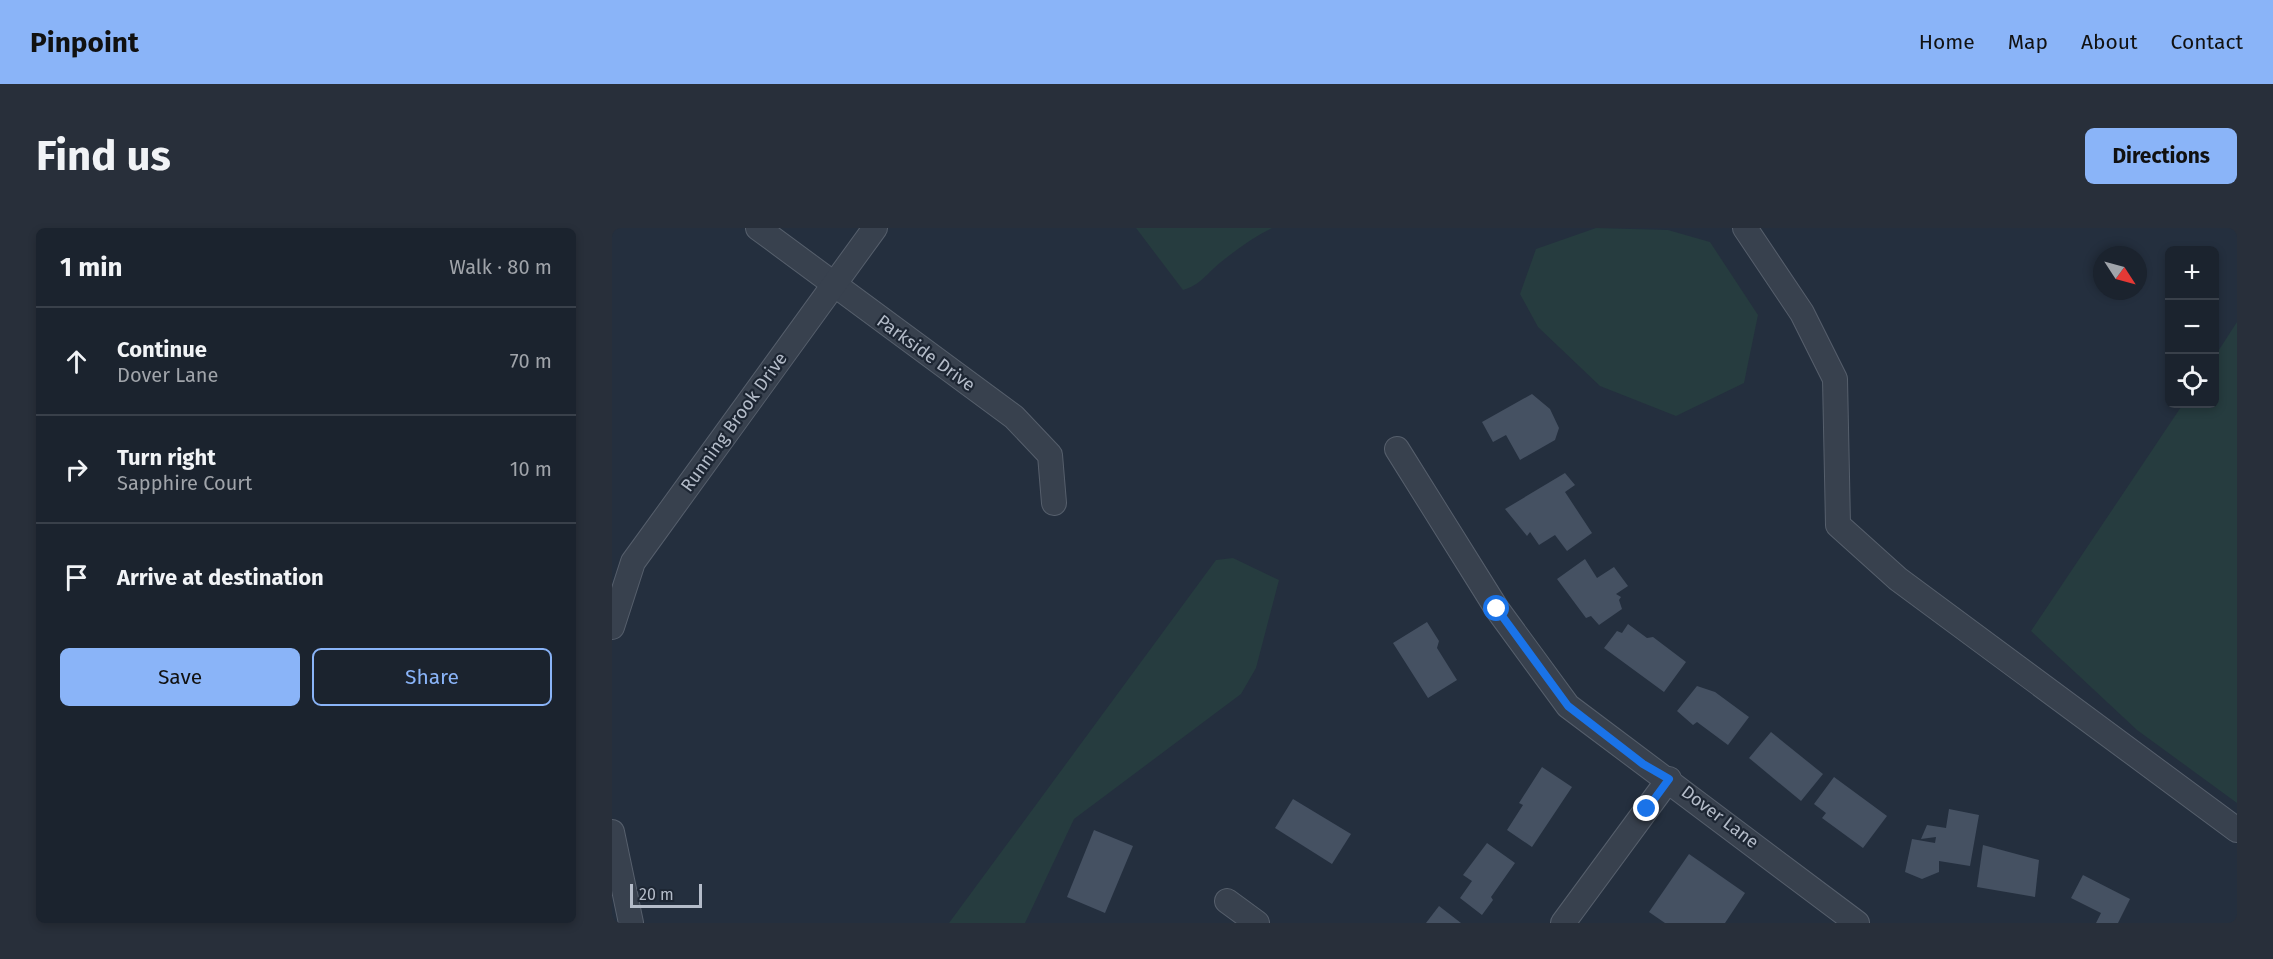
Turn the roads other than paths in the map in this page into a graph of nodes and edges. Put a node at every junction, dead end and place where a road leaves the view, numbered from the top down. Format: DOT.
graph roads {
  1 [pos="758,228"];
  2 [pos="875,228"];
  3 [pos="1745,228"];
  4 [pos="833,286"];
  5 [pos="1397,449"];
  6 [pos="1054,503"];
  7 [pos="612,627"];
  8 [pos="1669,779"];
  9 [pos="2237,830"];
  10 [pos="612,832"];
  11 [pos="1227,901"];
  12 [pos="631,923"];
  13 [pos="1257,923"];
  14 [pos="1563,923"];
  15 [pos="1857,923"];
  1 -- 4 [label="street, Parkside Drive"];
  2 -- 4 [label="street, Running Brook Drive"];
  3 -- 9 [label="street"];
  4 -- 6 [label="street, Parkside Drive"];
  4 -- 7 [label="street, Running Brook Drive"];
  5 -- 8 [label="street, Dover Lane"];
  8 -- 14 [label="street"];
  8 -- 15 [label="street, Dover Lane"];
  10 -- 12 [label="street"];
  11 -- 13 [label="street"];
}
